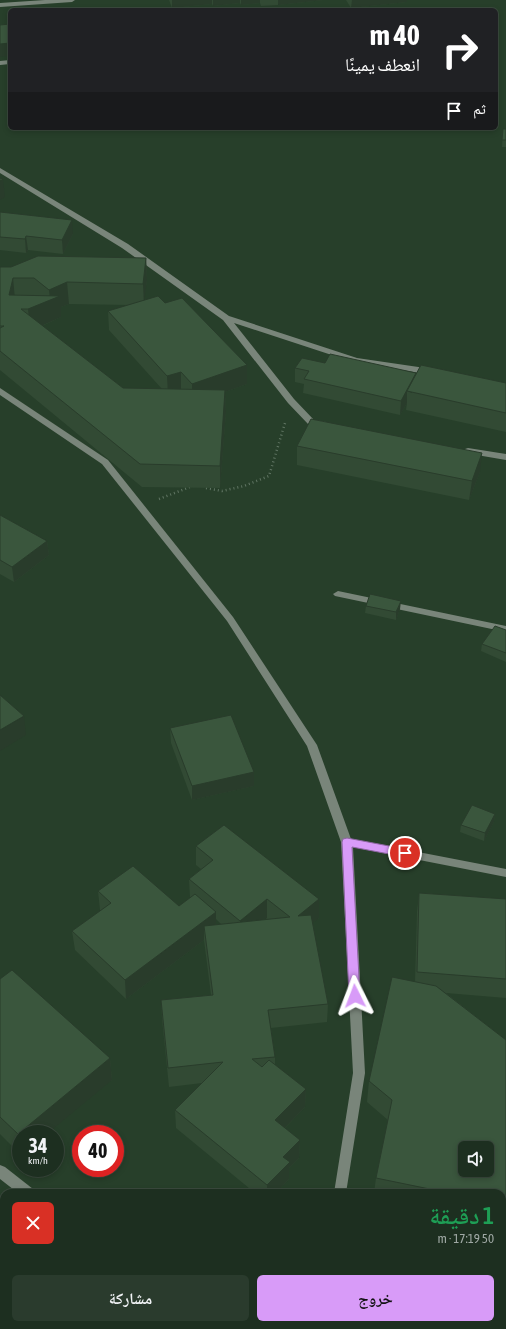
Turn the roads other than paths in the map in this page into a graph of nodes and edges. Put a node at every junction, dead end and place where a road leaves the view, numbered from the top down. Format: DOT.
graph roads {
  1 [pos="72,0"];
  2 [pos="50,1"];
  3 [pos="0,5"];
  4 [pos="0,170"];
  5 [pos="226,318"];
  6 [pos="438,373"];
  7 [pos="0,392"];
  8 [pos="335,426"];
  9 [pos="459,449"];
  10 [pos="506,457"];
  11 [pos="338,594"];
  12 [pos="506,629"];
  13 [pos="347,842"];
  14 [pos="506,873"];
  15 [pos="0,1171"];
  16 [pos="23,1189"];
  17 [pos="341,1189"];
  1 -- 2 [label="street"];
  2 -- 3 [label="street"];
  4 -- 5 [label="street"];
  5 -- 6 [label="street"];
  5 -- 8 [label="street"];
  7 -- 13 [label="street"];
  9 -- 10 [label="street"];
  11 -- 12 [label="street"];
  13 -- 14 [label="street"];
  13 -- 17 [label="street"];
  15 -- 16 [label="street"];
}
